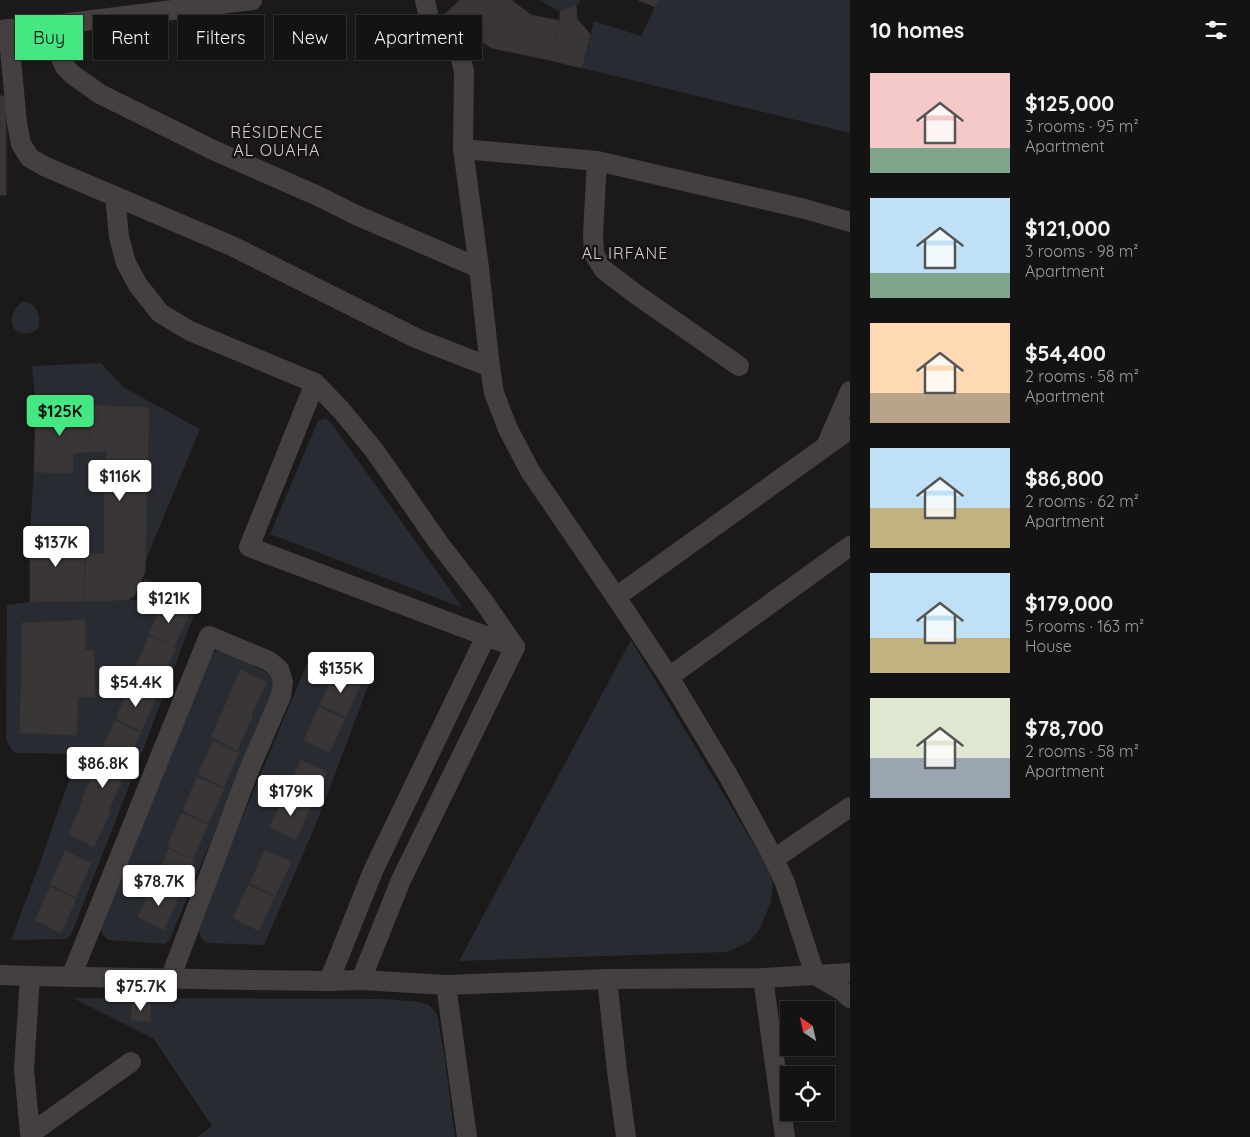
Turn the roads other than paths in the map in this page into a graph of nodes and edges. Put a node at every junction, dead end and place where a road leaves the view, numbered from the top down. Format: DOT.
graph roads {
  1 [pos="252,0"];
  2 [pos="425,0"];
  3 [pos="83,21"];
  4 [pos="4,30"];
  5 [pos="62,60"];
  6 [pos="463,149"];
  7 [pos="597,161"];
  8 [pos="115,196"];
  9 [pos="850,222"];
  10 [pos="479,268"];
  11 [pos="739,366"];
  12 [pos="490,367"];
  13 [pos="315,383"];
  14 [pos="850,391"];
  15 [pos="850,429"];
  16 [pos="826,446"];
  17 [pos="850,546"];
  18 [pos="616,597"];
  19 [pos="486,636"];
  20 [pos="515,647"];
  21 [pos="669,677"];
  22 [pos="850,807"];
  23 [pos="774,860"];
  24 [pos="373,870"];
  25 [pos="401,880"];
  26 [pos="850,973"];
  27 [pos="0,975"];
  28 [pos="815,975"];
  29 [pos="30,976"];
  30 [pos="71,977"];
  31 [pos="607,978"];
  32 [pos="764,978"];
  33 [pos="170,979"];
  34 [pos="361,980"];
  35 [pos="328,981"];
  36 [pos="446,985"];
  37 [pos="850,998"];
  38 [pos="131,1062"];
  39 [pos="28,1135"];
  40 [pos="466,1137"];
  41 [pos="626,1137"];
  42 [pos="785,1137"];
  1 -- 3 [label="street"];
  2 -- 6 [label="street"];
  4 -- 8 [label="street"];
  5 -- 10 [label="street"];
  6 -- 7 [label="street"];
  6 -- 10 [label="street"];
  7 -- 9 [label="street"];
  7 -- 11 [label="street"];
  8 -- 12 [label="street"];
  8 -- 13 [label="street"];
  10 -- 12 [label="street"];
  12 -- 18 [label="street"];
  13 -- 19 [label="street"];
  13 -- 20 [label="street"];
  14 -- 16 [label="street"];
  15 -- 16 [label="street"];
  16 -- 18 [label="street"];
  17 -- 21 [label="street"];
  18 -- 21 [label="street"];
  19 -- 20 [label="street"];
  19 -- 24 [label="street"];
  20 -- 25 [label="street"];
  21 -- 23 [label="street"];
  22 -- 23 [label="street"];
  23 -- 28 [label="street"];
  24 -- 25 [label="street"];
  24 -- 35 [label="street"];
  25 -- 34 [label="street"];
  26 -- 28 [label="street"];
  27 -- 29 [label="street"];
  28 -- 32 [label="street"];
  28 -- 37 [label="street"];
  29 -- 30 [label="street"];
  29 -- 39 [label="street"];
  30 -- 33 [label="street"];
  30 -- 33 [label="street"];
  31 -- 32 [label="street"];
  31 -- 36 [label="street"];
  31 -- 41 [label="street"];
  32 -- 42 [label="street"];
  33 -- 35 [label="street"];
  34 -- 35 [label="street"];
  34 -- 36 [label="street"];
  36 -- 40 [label="street"];
  38 -- 39 [label="street"];
}
